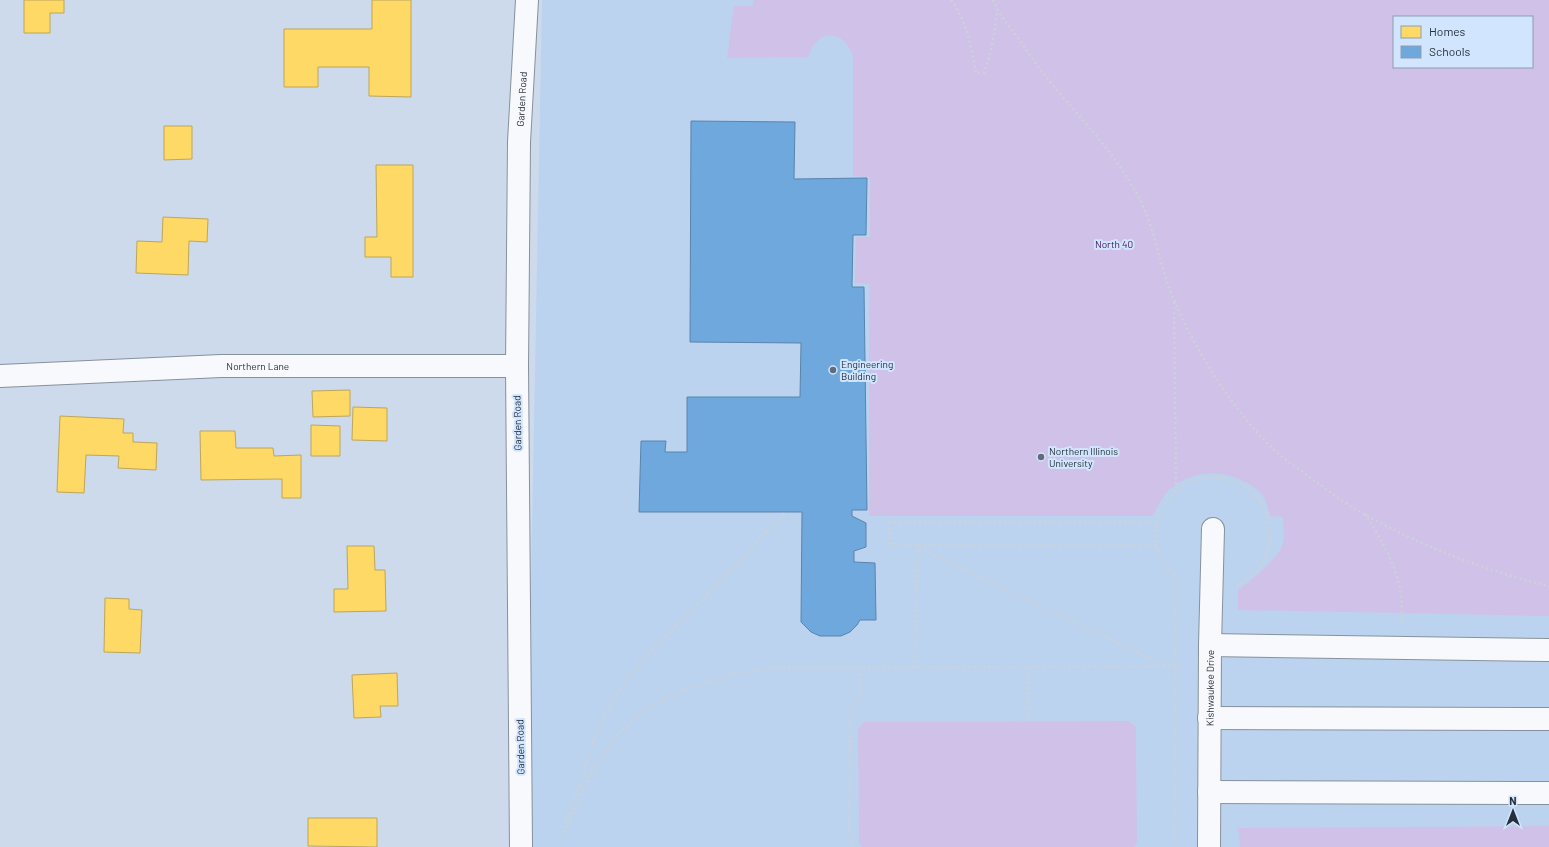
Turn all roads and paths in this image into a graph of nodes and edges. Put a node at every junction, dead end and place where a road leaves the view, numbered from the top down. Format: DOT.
graph roads {
  1 [pos="527,0"];
  2 [pos="951,0"];
  3 [pos="993,0"];
  4 [pos="997,9"];
  5 [pos="1174,301"];
  6 [pos="517,366"];
  7 [pos="0,376"];
  8 [pos="1176,491"];
  9 [pos="786,512"];
  10 [pos="1365,514"];
  11 [pos="1213,529"];
  12 [pos="918,545"];
  13 [pos="1156,545"];
  14 [pos="1549,586"];
  15 [pos="1210,645"];
  16 [pos="1402,648"];
  17 [pos="1549,650"];
  18 [pos="1166,666"];
  19 [pos="1175,666"];
  20 [pos="914,667"];
  21 [pos="1027,667"];
  22 [pos="861,668"];
  23 [pos="1209,718"];
  24 [pos="1549,719"];
  25 [pos="1027,722"];
  26 [pos="1209,792"];
  27 [pos="1549,793"];
  28 [pos="521,847"];
  29 [pos="853,847"];
  30 [pos="1174,847"];
  31 [pos="1209,847"];
  1 -- 6 [label="street, Garden Road"];
  2 -- 4 [label="path"];
  3 -- 4 [label="path"];
  4 -- 5 [label="path"];
  5 -- 8 [label="path"];
  5 -- 10 [label="path"];
  6 -- 7 [label="street, Northern Lane"];
  6 -- 28 [label="street, Garden Road"];
  9 -- 22 [label="path"];
  10 -- 14 [label="path"];
  10 -- 16 [label="path"];
  11 -- 15 [label="street, Kishwaukee Drive"];
  12 -- 13 [label="path"];
  12 -- 13 [label="path"];
  12 -- 18 [label="path"];
  12 -- 20 [label="path"];
  13 -- 19 [label="path"];
  15 -- 16 [label="street"];
  15 -- 23 [label="street, Kishwaukee Drive"];
  16 -- 17 [label="street"];
  18 -- 19 [label="path"];
  18 -- 21 [label="path"];
  19 -- 30 [label="path"];
  20 -- 21 [label="path"];
  20 -- 22 [label="path"];
  21 -- 25 [label="path"];
  22 -- 29 [label="path"];
  23 -- 24 [label="street"];
  23 -- 26 [label="street, Kishwaukee Drive"];
  26 -- 27 [label="street"];
  26 -- 31 [label="street, Kishwaukee Drive"];
}
